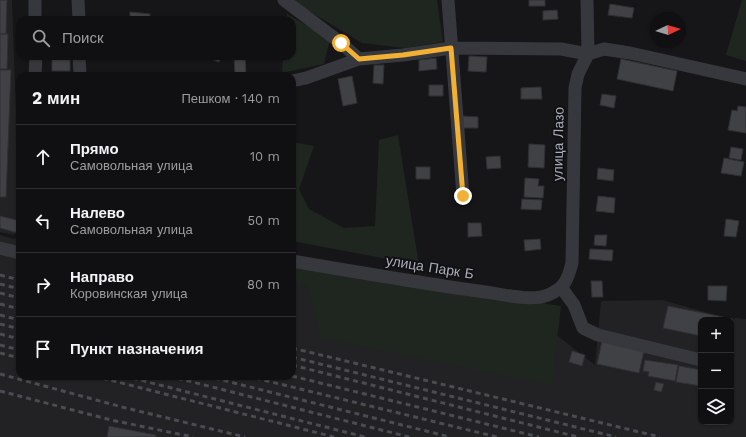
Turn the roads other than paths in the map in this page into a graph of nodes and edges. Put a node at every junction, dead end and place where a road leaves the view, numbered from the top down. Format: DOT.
graph roads {
  1 [pos="34,0"];
  2 [pos="78,0"];
  3 [pos="284,0"];
  4 [pos="448,0"];
  5 [pos="587,0"];
  6 [pos="35,16"];
  7 [pos="79,16"];
  8 [pos="451,48"];
  9 [pos="588,54"];
  10 [pos="359,59"];
  11 [pos="36,60"];
  12 [pos="79,60"];
  13 [pos="35,72"];
  14 [pos="80,72"];
  15 [pos="296,79"];
  16 [pos="746,79"];
  17 [pos="463,196"];
  18 [pos="0,248"];
  19 [pos="16,251"];
  20 [pos="296,262"];
  21 [pos="561,287"];
  22 [pos="698,359"];
  1 -- 6 [label="street"];
  2 -- 7 [label="street"];
  3 -- 10 [label="street"];
  4 -- 8 [label="street"];
  5 -- 9 [label="street, улица Лазо"];
  8 -- 9 [label="street"];
  8 -- 10 [label="street"];
  8 -- 17 [label="street"];
  9 -- 16 [label="street"];
  9 -- 21 [label="street, улица Лазо"];
  10 -- 15 [label="street"];
  11 -- 13 [label="street"];
  12 -- 14 [label="street"];
  18 -- 19 [label="street"];
  20 -- 21 [label="street, улица Парк Б"];
  21 -- 22 [label="street"];
}
